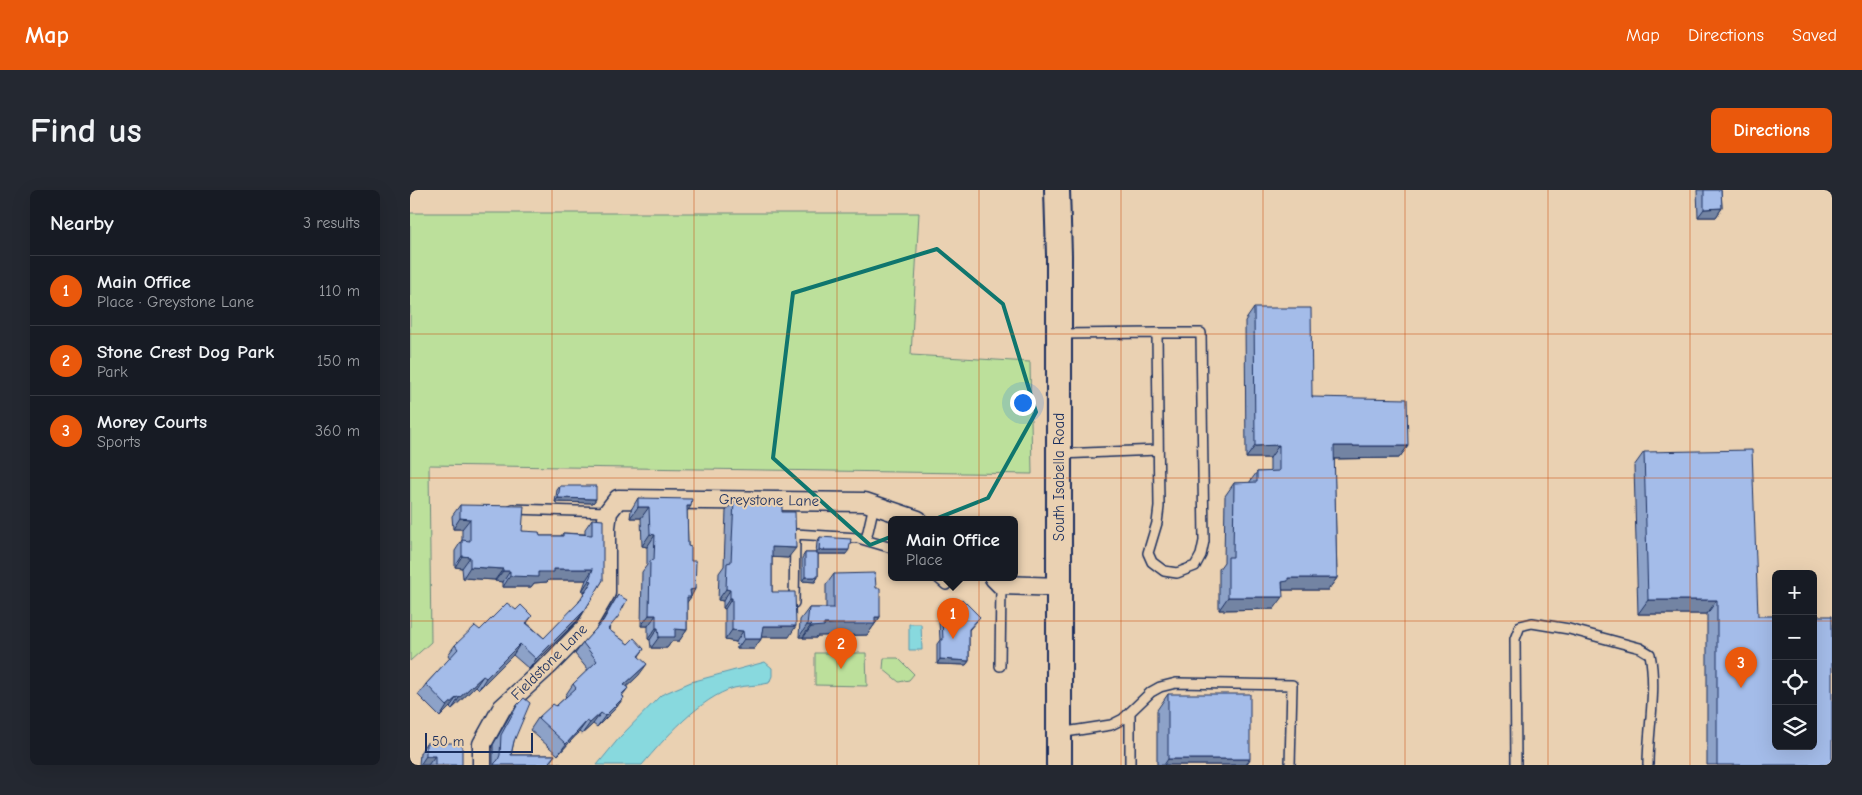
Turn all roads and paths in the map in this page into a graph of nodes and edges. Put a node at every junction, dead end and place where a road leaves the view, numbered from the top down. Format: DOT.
graph roads {
  1 [pos="1057,190"];
  2 [pos="1157,333"];
  3 [pos="1059,334"];
  4 [pos="1158,450"];
  5 [pos="1059,454"];
  6 [pos="613,505"];
  7 [pos="874,505"];
  8 [pos="502,509"];
  9 [pos="906,516"];
  10 [pos="866,540"];
  11 [pos="888,547"];
  12 [pos="941,581"];
  13 [pos="998,581"];
  14 [pos="946,585"];
  15 [pos="1059,587"];
  16 [pos="794,613"];
  17 [pos="1000,666"];
  18 [pos="1130,712"];
  19 [pos="1059,733"];
  20 [pos="482,765"];
  21 [pos="1059,765"];
  22 [pos="1130,765"];
  23 [pos="1290,765"];
  24 [pos="1516,765"];
  25 [pos="1648,765"];
  1 -- 3 [label="main road, South Isabella Road"];
  2 -- 3 [label="lane"];
  2 -- 4 [label="lane"];
  2 -- 4 [label="lane"];
  3 -- 5 [label="main road, South Isabella Road"];
  4 -- 5 [label="lane"];
  5 -- 15 [label="main road, South Isabella Road"];
  6 -- 7 [label="street, Greystone Lane"];
  6 -- 8 [label="lane"];
  6 -- 20 [label="street, Fieldstone Lane"];
  7 -- 9 [label="street, Greystone Lane"];
  7 -- 10 [label="lane"];
  10 -- 11 [label="lane"];
  10 -- 16 [label="lane"];
  12 -- 14 [label="lane"];
  13 -- 15 [label="street"];
  13 -- 17 [label="lane"];
  15 -- 19 [label="main road, South Isabella Road"];
  18 -- 19 [label="lane"];
  18 -- 22 [label="lane"];
  18 -- 23 [label="lane"];
  19 -- 21 [label="main road, South Isabella Road"];
  24 -- 25 [label="lane"];
}
